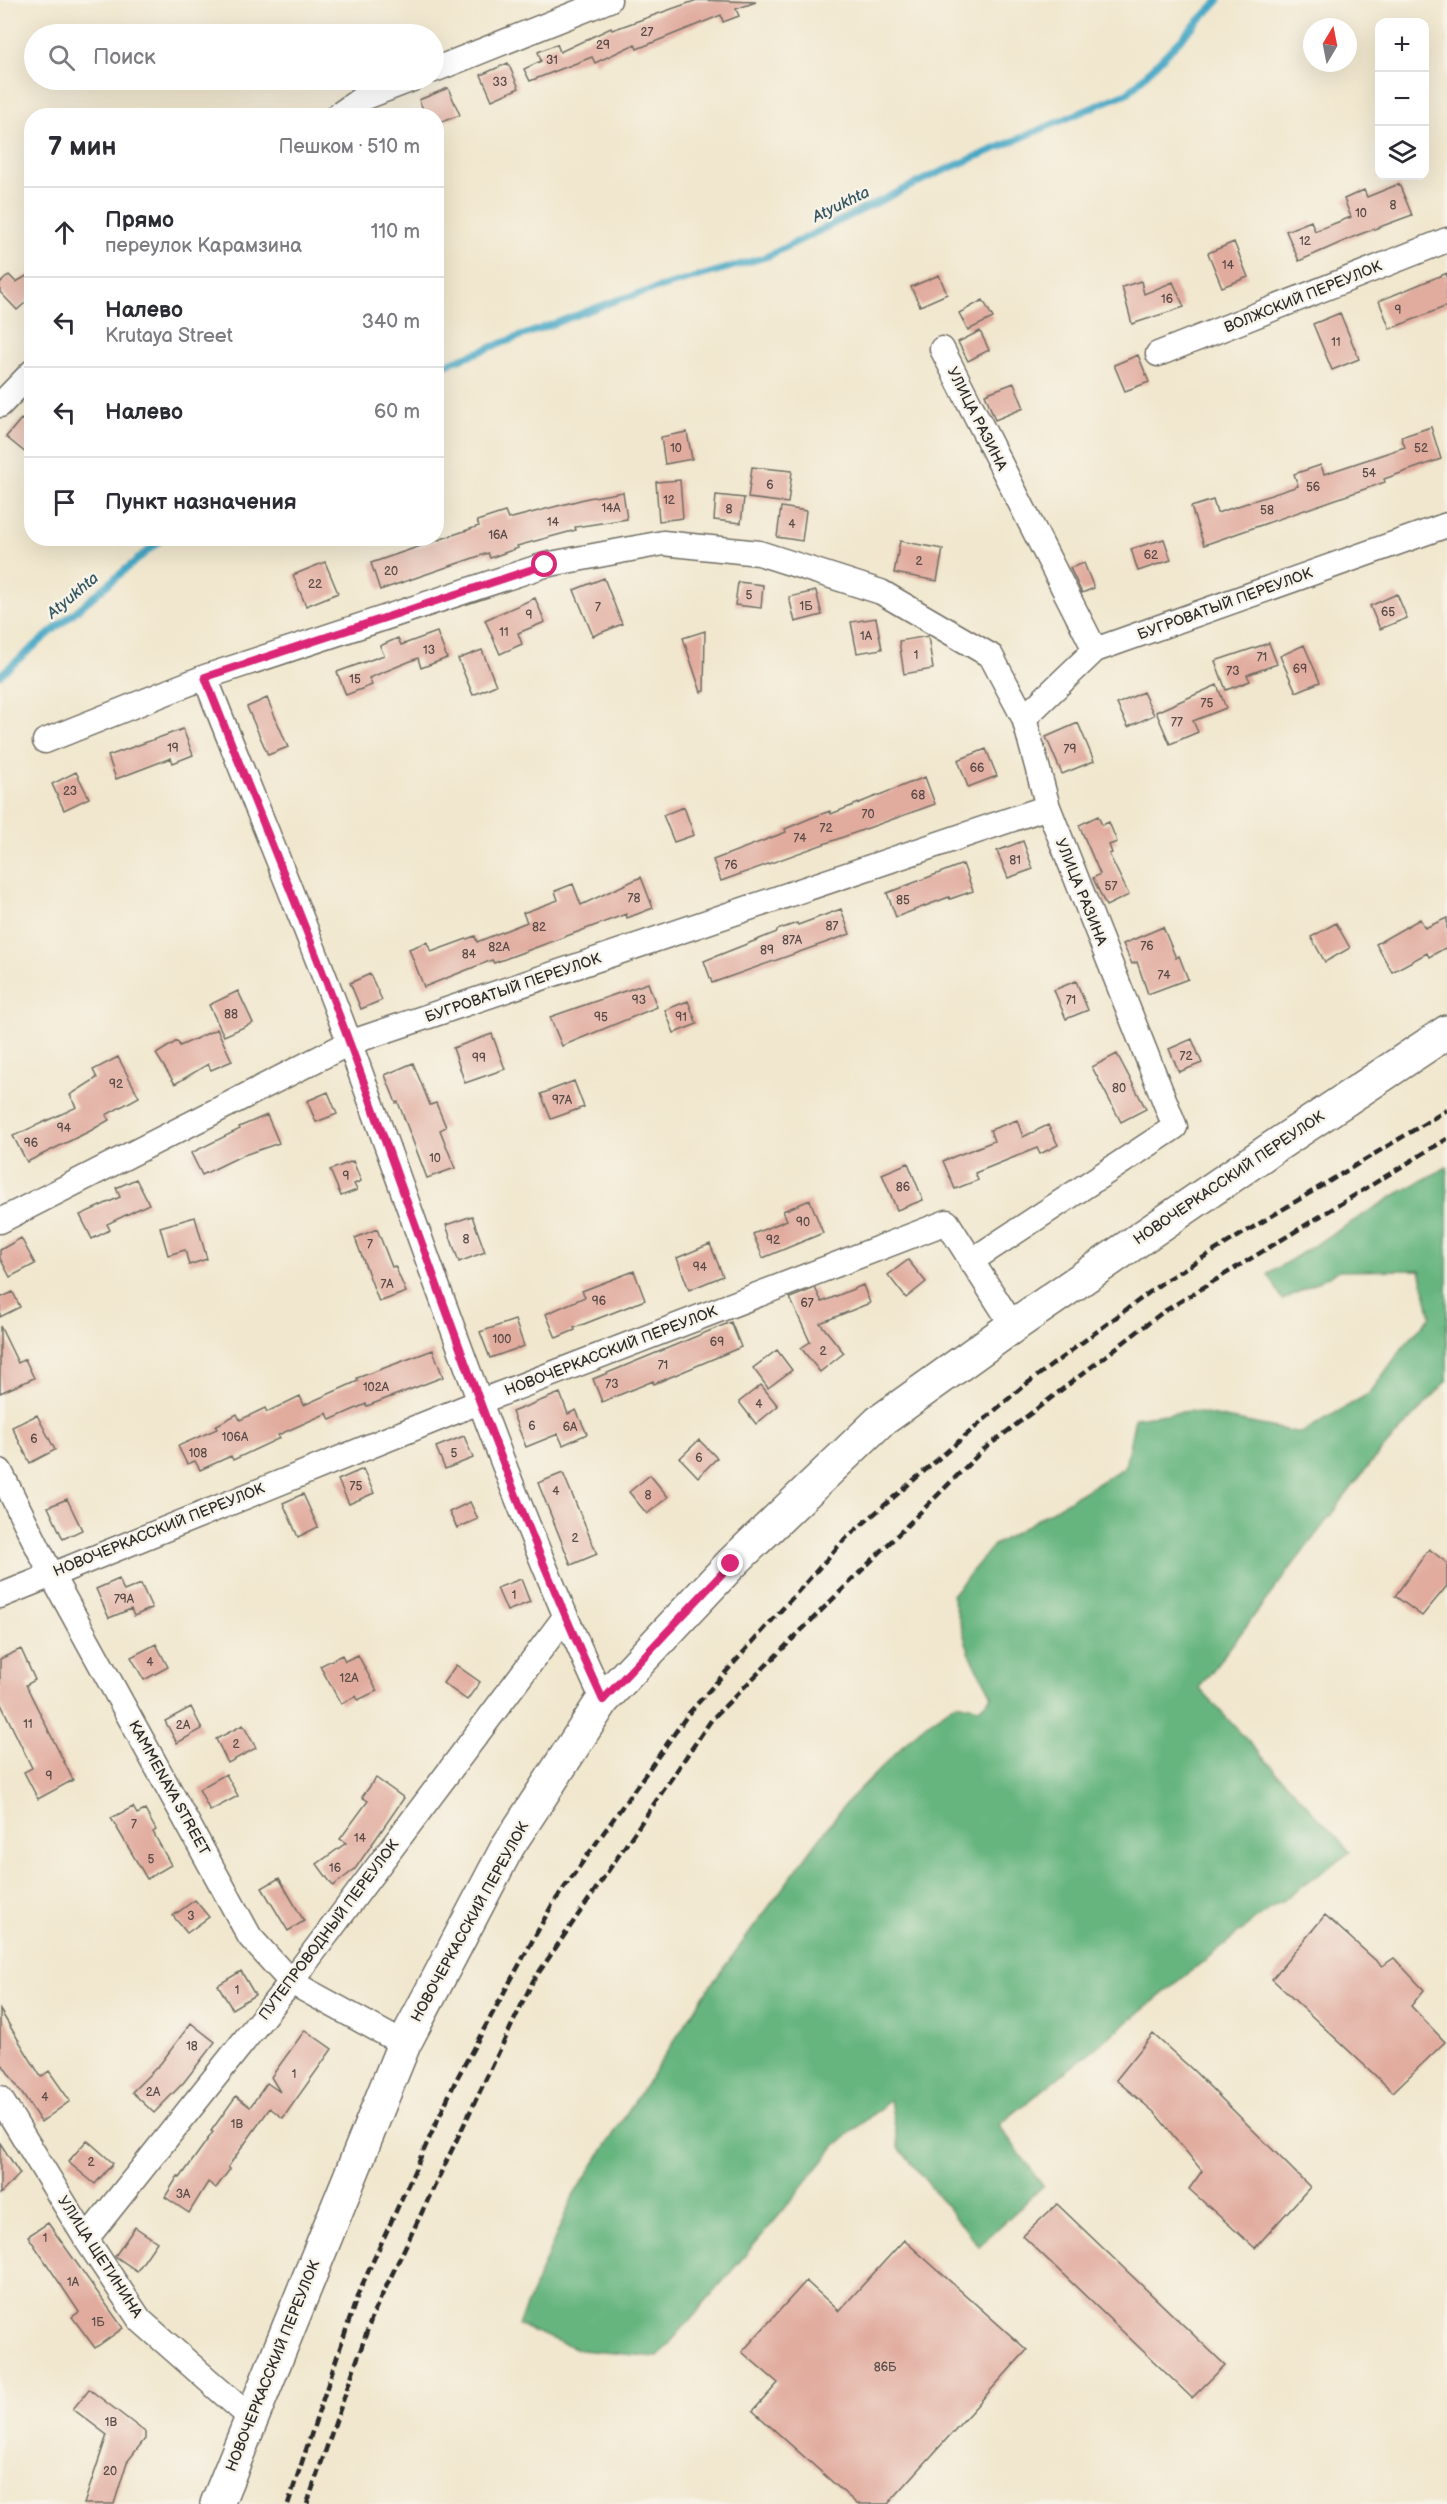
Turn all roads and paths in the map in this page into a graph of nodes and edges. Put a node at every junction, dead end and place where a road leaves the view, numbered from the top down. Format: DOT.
graph roads {
  1 [pos="609,0"];
  2 [pos="444,66"];
  3 [pos="384,90"];
  4 [pos="348,108"];
  5 [pos="1447,240"];
  6 [pos="942,349"];
  7 [pos="1158,354"];
  8 [pos="24,380"];
  9 [pos="0,405"];
  10 [pos="1447,525"];
  11 [pos="1095,650"];
  12 [pos="205,677"];
  13 [pos="1024,718"];
  14 [pos="45,741"];
  15 [pos="1048,807"];
  16 [pos="1447,1032"];
  17 [pos="349,1043"];
  18 [pos="0,1221"];
  19 [pos="971,1261"];
  20 [pos="1013,1326"];
  21 [pos="479,1402"];
  22 [pos="0,1471"];
  23 [pos="51,1574"];
  24 [pos="0,1596"];
  25 [pos="565,1617"];
  26 [pos="603,1700"];
  27 [pos="291,1982"];
  28 [pos="404,2044"];
  29 [pos="0,2098"];
  30 [pos="86,2239"];
  31 [pos="252,2420"];
  32 [pos="217,2504"];
  1 -- 2 [label="street"];
  3 -- 4 [label="street"];
  5 -- 7 [label="street, ВОЛЖСКИЙ ПЕРЕУЛОК"];
  6 -- 11 [label="street, УЛИЦА РАЗИНА"];
  8 -- 9 [label="street"];
  10 -- 11 [label="street, БУГРОВАТЫЙ ПЕРЕУЛОК"];
  11 -- 13 [label="street, БУГРОВАТЫЙ ПЕРЕУЛОК"];
  12 -- 13 [label="street, УЛИЦА РАЗИНА"];
  12 -- 14 [label="street"];
  12 -- 17 [label="street"];
  13 -- 15 [label="street, УЛИЦА РАЗИНА"];
  15 -- 17 [label="street, БУГРОВАТЫЙ ПЕРЕУЛОК"];
  15 -- 19 [label="street, УЛИЦА РАЗИНА"];
  16 -- 20 [label="main road, НОВОЧЕРКАССКИЙ ПЕРЕУЛОК"];
  17 -- 18 [label="street, БУГРОВАТЫЙ ПЕРЕУЛОК"];
  17 -- 21 [label="street"];
  19 -- 20 [label="street, НОВОЧЕРКАССКИЙ ПЕРЕУЛОК"];
  19 -- 21 [label="street, НОВОЧЕРКАССКИЙ ПЕРЕУЛОК"];
  20 -- 26 [label="main road, НОВОЧЕРКАССКИЙ ПЕРЕУЛОК"];
  21 -- 23 [label="street, НОВОЧЕРКАССКИЙ ПЕРЕУЛОК"];
  21 -- 25 [label="street"];
  22 -- 23 [label="street, KAMMENAYA STREET"];
  23 -- 24 [label="street, НОВОЧЕРКАССКИЙ ПЕРЕУЛОК"];
  23 -- 27 [label="street, KAMMENAYA STREET"];
  25 -- 26 [label="street"];
  25 -- 27 [label="street, ПУТЕПРОВОДНЫЙ ПЕРЕУЛОК"];
  26 -- 28 [label="main road, НОВОЧЕРКАССКИЙ ПЕРЕУЛОК"];
  27 -- 28 [label="street, KAMMENAYA STREET"];
  27 -- 30 [label="street, ПУТЕПРОВОДНЫЙ ПЕРЕУЛОК"];
  28 -- 31 [label="main road, НОВОЧЕРКАССКИЙ ПЕРЕУЛОК"];
  29 -- 30 [label="street, УЛИЦА ЩЕТИНИНА"];
  30 -- 31 [label="street, УЛИЦА ЩЕТИНИНА"];
  31 -- 32 [label="main road, НОВОЧЕРКАССКИЙ ПЕРЕУЛОК"];
}
